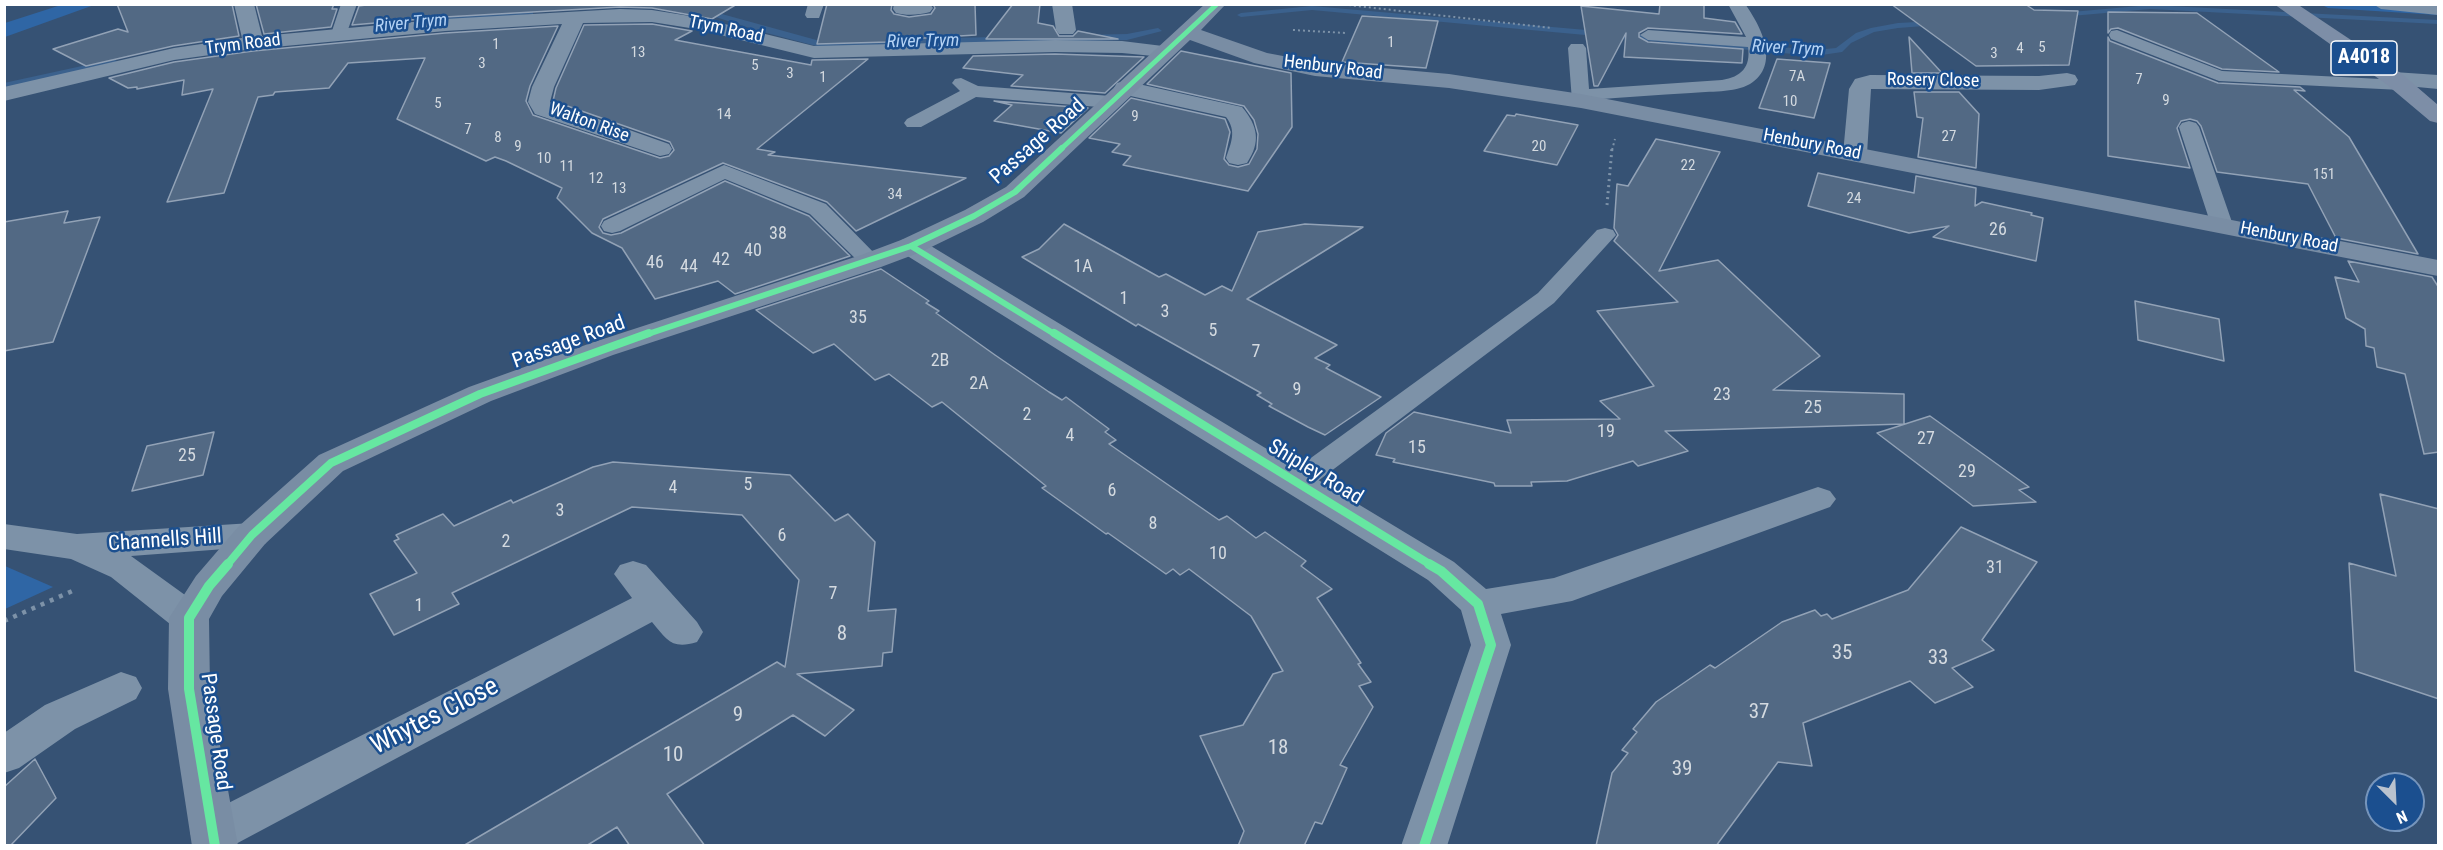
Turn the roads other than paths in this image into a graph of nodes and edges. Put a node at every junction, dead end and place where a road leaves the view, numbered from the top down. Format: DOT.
graph roads {
  1 [pos="244,4"];
  2 [pos="1062,4"];
  3 [pos="1217,4"];
  4 [pos="1736,4"];
  5 [pos="2283,4"];
  6 [pos="2381,4"];
  7 [pos="349,5"];
  8 [pos="661,10"];
  9 [pos="2439,10"];
  10 [pos="576,17"];
  11 [pos="1066,30"];
  12 [pos="1186,32"];
  13 [pos="339,34"];
  14 [pos="1648,35"];
  15 [pos="2117,35"];
  16 [pos="253,43"];
  17 [pos="1758,43"];
  18 [pos="1577,48"];
  19 [pos="1164,51"];
  20 [pos="2398,82"];
  21 [pos="2439,82"];
  22 [pos="2052,85"];
  23 [pos="4,94"];
  24 [pos="1118,95"];
  25 [pos="1581,98"];
  26 [pos="2439,116"];
  27 [pos="914,123"];
  28 [pos="2189,127"];
  29 [pos="660,149"];
  30 [pos="1855,154"];
  31 [pos="1238,158"];
  32 [pos="2222,225"];
  33 [pos="612,226"];
  34 [pos="1605,235"];
  35 [pos="911,246"];
  36 [pos="871,261"];
  37 [pos="2439,268"];
  38 [pos="1296,483"];
  39 [pos="1818,499"];
  40 [pos="252,535"];
  41 [pos="4,536"];
  42 [pos="77,547"];
  43 [pos="658,603"];
  44 [pos="1478,604"];
  45 [pos="189,618"];
  46 [pos="121,688"];
  47 [pos="4,756"];
  48 [pos="214,839"];
  49 [pos="1424,846"];
  1 -- 16 [label="street"];
  2 -- 11 [label="street"];
  3 -- 12 [label="street, Passage Road"];
  4 -- 17 [label="lane"];
  5 -- 20 [label="main road, A4018"];
  6 -- 9 [label="lane"];
  7 -- 13 [label="lane"];
  8 -- 10 [label="street, Trym Road"];
  8 -- 19 [label="street, Trym Road"];
  10 -- 13 [label="street, Trym Road"];
  10 -- 29 [label="street, Walton Rise"];
  12 -- 19 [label="street, Passage Road"];
  12 -- 25 [label="street, Henbury Road"];
  13 -- 16 [label="street, Trym Road"];
  14 -- 17 [label="lane"];
  15 -- 20 [label="lane"];
  16 -- 23 [label="street, Trym Road"];
  17 -- 25 [label="lane"];
  18 -- 25 [label="lane"];
  19 -- 24 [label="street, Passage Road"];
  20 -- 21 [label="street"];
  20 -- 26 [label="main road, A4018"];
  22 -- 30 [label="street, Rosery Close"];
  24 -- 27 [label="lane"];
  24 -- 31 [label="street"];
  24 -- 35 [label="street, Passage Road"];
  25 -- 30 [label="street, Henbury Road"];
  28 -- 32 [label="lane"];
  30 -- 32 [label="street, Henbury Road"];
  32 -- 37 [label="street, Henbury Road"];
  33 -- 36 [label="lane"];
  34 -- 38 [label="lane"];
  35 -- 36 [label="street, Passage Road"];
  35 -- 38 [label="street, Shipley Road"];
  36 -- 40 [label="street, Passage Road"];
  38 -- 44 [label="street, Shipley Road"];
  39 -- 44 [label="street"];
  40 -- 42 [label="street, Channells Hill"];
  40 -- 45 [label="street, Passage Road"];
  41 -- 42 [label="street, Channells Hill"];
  42 -- 45 [label="street, Channells Hill"];
  43 -- 48 [label="street, Whytes Close"];
  44 -- 49 [label="street"];
  45 -- 48 [label="street, Passage Road"];
  46 -- 47 [label="street"];
}
